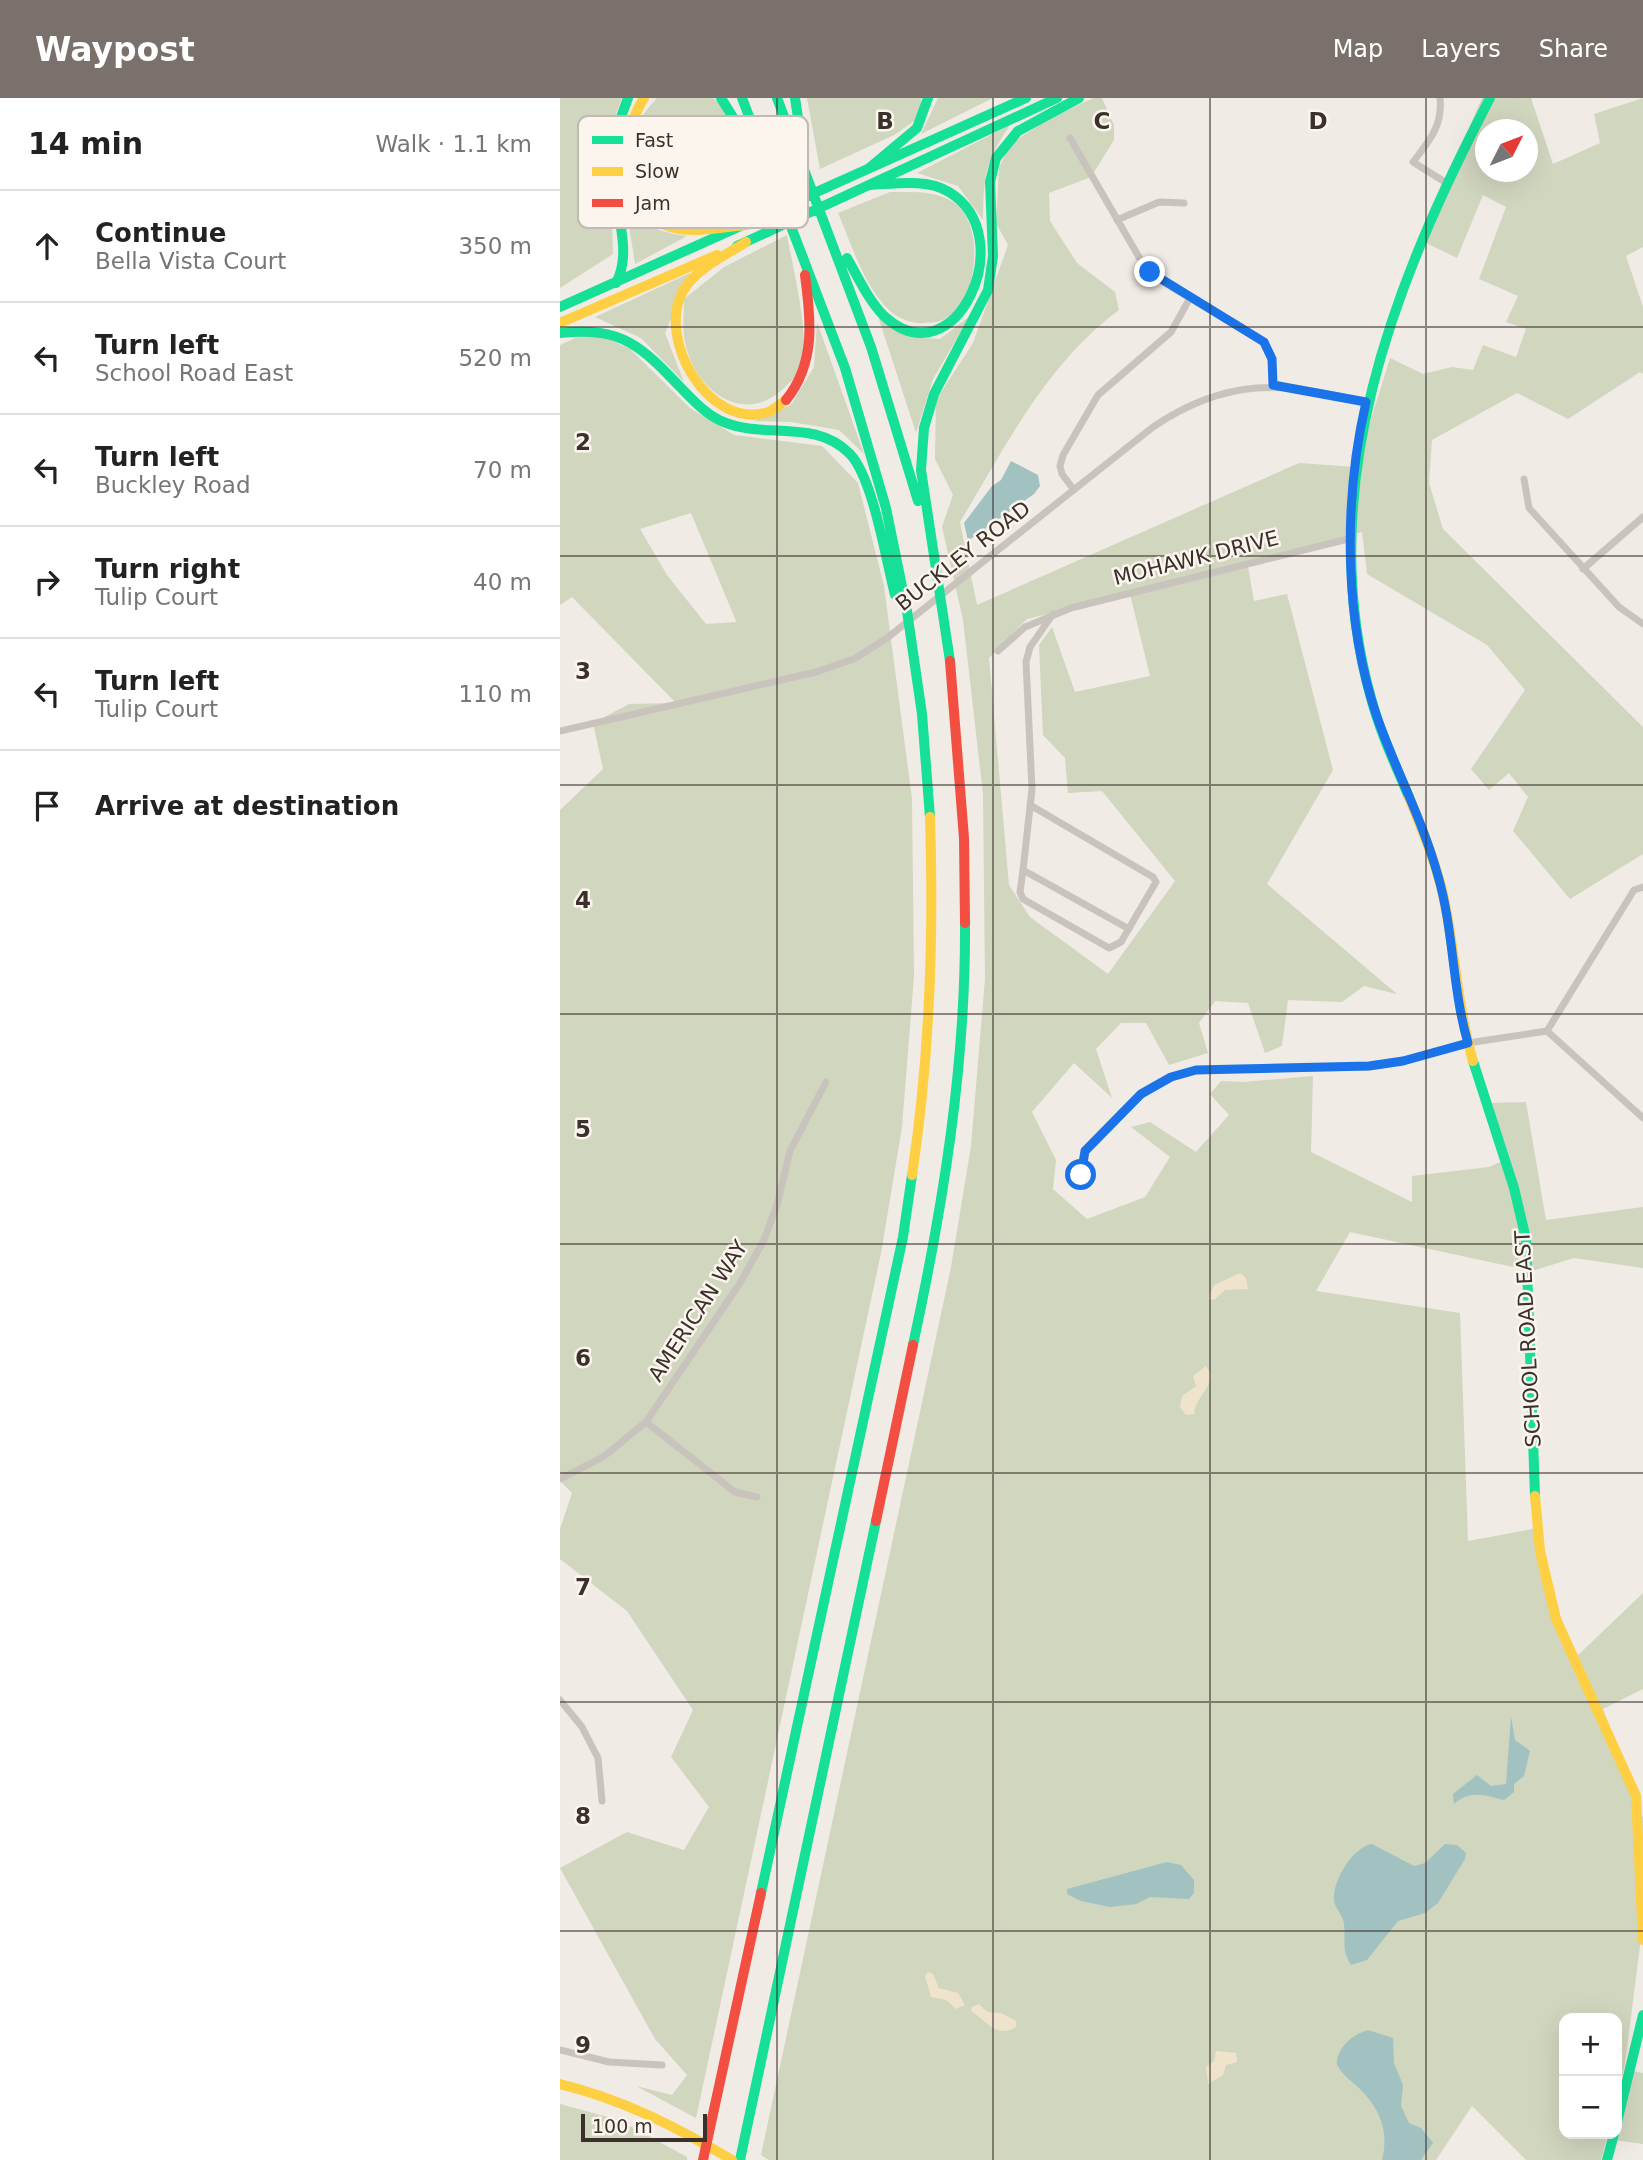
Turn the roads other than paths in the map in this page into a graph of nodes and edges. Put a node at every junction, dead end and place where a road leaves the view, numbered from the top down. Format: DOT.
graph roads {
  1 [pos="628,98"];
  2 [pos="644,98"];
  3 [pos="721,98"];
  4 [pos="742,98"];
  5 [pos="777,98"];
  6 [pos="796,98"];
  7 [pos="928,98"];
  8 [pos="1026,98"];
  9 [pos="1057,98"];
  10 [pos="1079,98"];
  11 [pos="1440,98"];
  12 [pos="1490,98"];
  13 [pos="620,116"];
  14 [pos="635,116"];
  15 [pos="732,116"];
  16 [pos="748,116"];
  17 [pos="784,116"];
  18 [pos="798,116"];
  19 [pos="1070,138"];
  20 [pos="868,169"];
  21 [pos="808,176"];
  22 [pos="1446,182"];
  23 [pos="870,185"];
  24 [pos="808,197"];
  25 [pos="1184,203"];
  26 [pos="808,214"];
  27 [pos="822,219"];
  28 [pos="1117,220"];
  29 [pos="620,228"];
  30 [pos="680,228"];
  31 [pos="700,228"];
  32 [pos="740,228"];
  33 [pos="777,228"];
  34 [pos="790,228"];
  35 [pos="746,242"];
  36 [pos="802,259"];
  37 [pos="616,283"];
  38 [pos="1190,298"];
  39 [pos="560,307"];
  40 [pos="560,323"];
  41 [pos="560,333"];
  42 [pos="1273,385"];
  43 [pos="1366,402"];
  44 [pos="1524,479"];
  45 [pos="1074,490"];
  46 [pos="1643,516"];
  47 [pos="1348,538"];
  48 [pos="931,553"];
  49 [pos="1583,569"];
  50 [pos="1053,614"];
  51 [pos="1643,624"];
  52 [pos="998,651"];
  53 [pos="912,654"];
  54 [pos="560,732"];
  55 [pos="1030,805"];
  56 [pos="1023,870"];
  57 [pos="1643,887"];
  58 [pos="1129,929"];
  59 [pos="1547,1031"];
  60 [pos="1468,1043"];
  61 [pos="826,1082"];
  62 [pos="1643,1118"];
  63 [pos="1081,1175"];
  64 [pos="646,1422"];
  65 [pos="560,1479"];
  66 [pos="757,1497"];
  67 [pos="560,1700"];
  68 [pos="602,1801"];
  69 [pos="1643,1940"];
  70 [pos="1643,2015"];
  71 [pos="560,2050"];
  72 [pos="662,2065"];
  73 [pos="560,2084"];
  74 [pos="1622,2101"];
  75 [pos="1613,2139"];
  76 [pos="703,2160"];
  77 [pos="732,2160"];
  78 [pos="740,2160"];
  79 [pos="1607,2160"];
  1 -- 13 [label="main road"];
  2 -- 14 [label="main road"];
  3 -- 15 [label="main road"];
  4 -- 16 [label="main road"];
  5 -- 17 [label="main road"];
  6 -- 18 [label="main road"];
  7 -- 20 [label="main road"];
  8 -- 20 [label="main road"];
  9 -- 23 [label="main road"];
  10 -- 48 [label="main road"];
  11 -- 22 [label="street"];
  12 -- 22 [label="main road, SCHOOL ROAD EAST"];
  19 -- 28 [label="street"];
  20 -- 24 [label="main road"];
  21 -- 27 [label="main road"];
  22 -- 43 [label="main road, SCHOOL ROAD EAST"];
  23 -- 26 [label="main road"];
  23 -- 27 [label="main road"];
  25 -- 28 [label="street"];
  27 -- 48 [label="main road"];
  28 -- 38 [label="street"];
  29 -- 37 [label="main road"];
  30 -- 31 [label="main road"];
  32 -- 37 [label="main road"];
  33 -- 35 [label="main road"];
  34 -- 36 [label="main road"];
  35 -- 36 [label="main road"];
  35 -- 40 [label="main road"];
  36 -- 53 [label="main road"];
  37 -- 39 [label="main road"];
  38 -- 42 [label="street"];
  38 -- 45 [label="street"];
  41 -- 53 [label="main road"];
  42 -- 43 [label="street, BUCKLEY ROAD"];
  42 -- 45 [label="street, BUCKLEY ROAD"];
  43 -- 47 [label="main road, SCHOOL ROAD EAST"];
  44 -- 49 [label="street"];
  45 -- 54 [label="street, BUCKLEY ROAD"];
  46 -- 49 [label="street"];
  47 -- 50 [label="street, MOHAWK DRIVE"];
  47 -- 60 [label="main road, SCHOOL ROAD EAST"];
  48 -- 78 [label="main road"];
  49 -- 51 [label="street"];
  50 -- 52 [label="street, MOHAWK DRIVE"];
  50 -- 55 [label="street"];
  53 -- 76 [label="main road"];
  55 -- 56 [label="street"];
  55 -- 58 [label="street"];
  56 -- 58 [label="street"];
  56 -- 58 [label="street"];
  57 -- 59 [label="street"];
  59 -- 60 [label="street"];
  59 -- 62 [label="street"];
  60 -- 63 [label="street"];
  60 -- 69 [label="main road, SCHOOL ROAD EAST"];
  61 -- 64 [label="street, AMERICAN WAY"];
  64 -- 65 [label="street, AMERICAN WAY"];
  64 -- 66 [label="street"];
  67 -- 68 [label="street"];
  70 -- 74 [label="main road"];
  71 -- 72 [label="street"];
  73 -- 77 [label="main road"];
  75 -- 79 [label="main road"];
}
